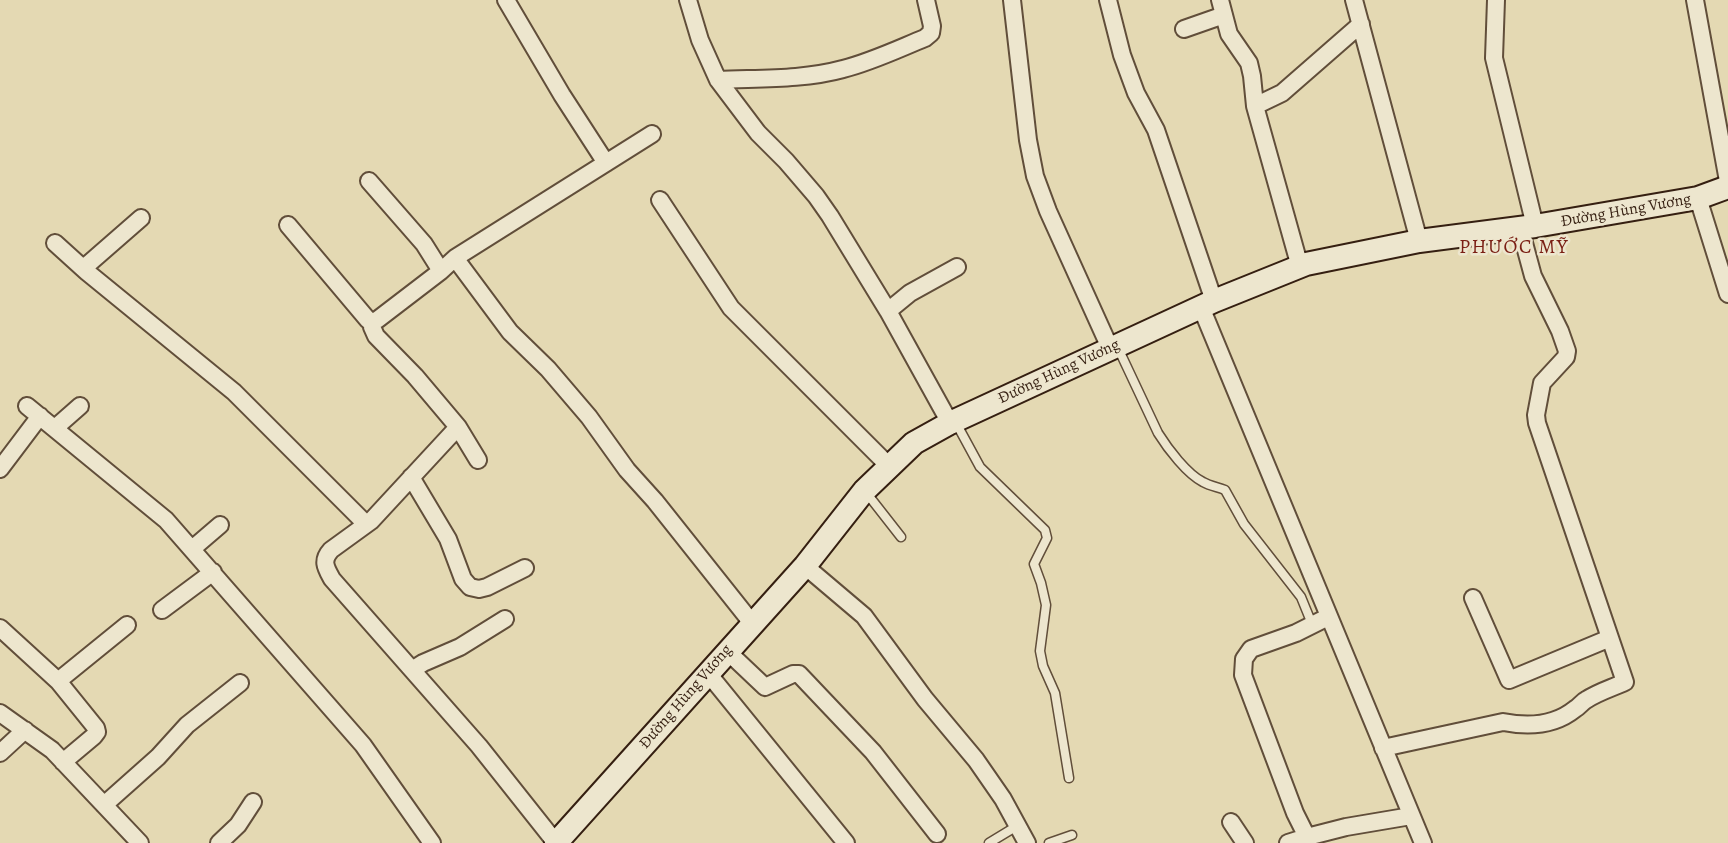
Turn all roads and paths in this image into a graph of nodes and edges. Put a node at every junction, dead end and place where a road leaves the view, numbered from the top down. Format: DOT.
graph roads {
  1 [pos="506,0"];
  2 [pos="688,0"];
  3 [pos="926,0"];
  4 [pos="1012,0"];
  5 [pos="1108,0"];
  6 [pos="1354,0"];
  7 [pos="1496,0"];
  8 [pos="1695,0"];
  9 [pos="1222,7"];
  10 [pos="1361,24"];
  11 [pos="1184,29"];
  12 [pos="718,80"];
  13 [pos="1255,106"];
  14 [pos="652,134"];
  15 [pos="606,163"];
  16 [pos="369,181"];
  17 [pos="1728,181"];
  18 [pos="1728,187"];
  19 [pos="1698,198"];
  20 [pos="660,200"];
  21 [pos="141,218"];
  22 [pos="288,225"];
  23 [pos="1528,227"];
  24 [pos="1419,241"];
  25 [pos="55,243"];
  26 [pos="455,258"];
  27 [pos="957,267"];
  28 [pos="1300,267"];
  29 [pos="85,269"];
  30 [pos="441,271"];
  31 [pos="1728,294"];
  32 [pos="1207,304"];
  33 [pos="888,311"];
  34 [pos="372,321"];
  35 [pos="1113,347"];
  36 [pos="80,406"];
  37 [pos="952,422"];
  38 [pos="458,427"];
  39 [pos="55,428"];
  40 [pos="478,460"];
  41 [pos="889,465"];
  42 [pos="0,469"];
  43 [pos="411,477"];
  44 [pos="864,491"];
  45 [pos="366,524"];
  46 [pos="220,525"];
  47 [pos="901,537"];
  48 [pos="192,549"];
  49 [pos="805,566"];
  50 [pos="525,568"];
  51 [pos="213,572"];
  52 [pos="1473,598"];
  53 [pos="162,610"];
  54 [pos="1328,617"];
  55 [pos="505,619"];
  56 [pos="752,623"];
  57 [pos="1312,624"];
  58 [pos="127,625"];
  59 [pos="0,628"];
  60 [pos="1610,638"];
  61 [pos="727,651"];
  62 [pos="412,670"];
  63 [pos="707,672"];
  64 [pos="58,681"];
  65 [pos="240,683"];
  66 [pos="0,713"];
  67 [pos="24,730"];
  68 [pos="1383,748"];
  69 [pos="0,753"];
  70 [pos="63,762"];
  71 [pos="1069,778"];
  72 [pos="253,802"];
  73 [pos="104,805"];
  74 [pos="1411,816"];
  75 [pos="1231,822"];
  76 [pos="1017,826"];
  77 [pos="937,834"];
  78 [pos="1072,836"];
  79 [pos="1307,837"];
  80 [pos="140,843"];
  81 [pos="219,843"];
  82 [pos="432,843"];
  83 [pos="556,843"];
  84 [pos="846,843"];
  85 [pos="989,843"];
  86 [pos="1027,843"];
  87 [pos="1050,843"];
  88 [pos="1245,843"];
  89 [pos="1288,843"];
  90 [pos="1423,843"];
  1 -- 15 [label="street"];
  2 -- 12 [label="street"];
  3 -- 12 [label="street"];
  4 -- 35 [label="street"];
  5 -- 32 [label="street"];
  6 -- 10 [label="street"];
  7 -- 23 [label="street"];
  8 -- 17 [label="street"];
  9 -- 11 [label="street"];
  9 -- 13 [label="street"];
  10 -- 13 [label="street"];
  10 -- 24 [label="street"];
  12 -- 33 [label="street"];
  13 -- 28 [label="street"];
  14 -- 15 [label="street"];
  15 -- 26 [label="street"];
  16 -- 30 [label="street"];
  18 -- 19 [label="street, Đường Hùng Vương"];
  19 -- 23 [label="street, Đường Hùng Vương"];
  19 -- 31 [label="street"];
  20 -- 41 [label="street"];
  21 -- 29 [label="street"];
  22 -- 34 [label="street"];
  23 -- 24 [label="street, Đường Hùng Vương"];
  23 -- 60 [label="street"];
  24 -- 28 [label="street, Đường Hùng Vương"];
  25 -- 29 [label="street"];
  26 -- 30 [label="street"];
  26 -- 56 [label="street"];
  27 -- 33 [label="street"];
  28 -- 32 [label="street, Đường Hùng Vương"];
  29 -- 45 [label="street"];
  30 -- 34 [label="street"];
  32 -- 35 [label="street, Đường Hùng Vương"];
  32 -- 54 [label="street"];
  33 -- 37 [label="street"];
  34 -- 38 [label="street"];
  35 -- 37 [label="street, Đường Hùng Vương"];
  35 -- 57 [label="lane"];
  36 -- 39 [label="street"];
  37 -- 41 [label="street, Đường Hùng Vương"];
  37 -- 71 [label="lane"];
  38 -- 40 [label="street"];
  38 -- 43 [label="street"];
  39 -- 42 [label="street"];
  39 -- 48 [label="street"];
  41 -- 44 [label="street, Đường Hùng Vương"];
  43 -- 45 [label="street"];
  43 -- 50 [label="street"];
  44 -- 47 [label="lane"];
  44 -- 49 [label="street, Đường Hùng Vương"];
  45 -- 62 [label="street"];
  46 -- 48 [label="street"];
  48 -- 51 [label="street"];
  49 -- 56 [label="street, Đường Hùng Vương"];
  49 -- 76 [label="street"];
  51 -- 53 [label="street"];
  51 -- 82 [label="street"];
  52 -- 60 [label="street"];
  54 -- 57 [label="street"];
  54 -- 68 [label="street"];
  55 -- 62 [label="street"];
  56 -- 61 [label="street, Đường Hùng Vương"];
  57 -- 79 [label="street"];
  58 -- 64 [label="street"];
  59 -- 64 [label="street"];
  60 -- 68 [label="street"];
  61 -- 63 [label="street, Đường Hùng Vương"];
  61 -- 77 [label="street"];
  62 -- 83 [label="street"];
  63 -- 83 [label="street, Đường Hùng Vương"];
  63 -- 84 [label="street"];
  64 -- 70 [label="street"];
  65 -- 73 [label="street"];
  66 -- 67 [label="street"];
  67 -- 69 [label="street"];
  67 -- 70 [label="street"];
  68 -- 74 [label="street"];
  70 -- 73 [label="street"];
  72 -- 81 [label="street"];
  73 -- 80 [label="street"];
  74 -- 79 [label="street"];
  74 -- 90 [label="street"];
  75 -- 88 [label="street"];
  76 -- 85 [label="lane"];
  76 -- 86 [label="street"];
  78 -- 87 [label="lane"];
  79 -- 89 [label="street"];
}
